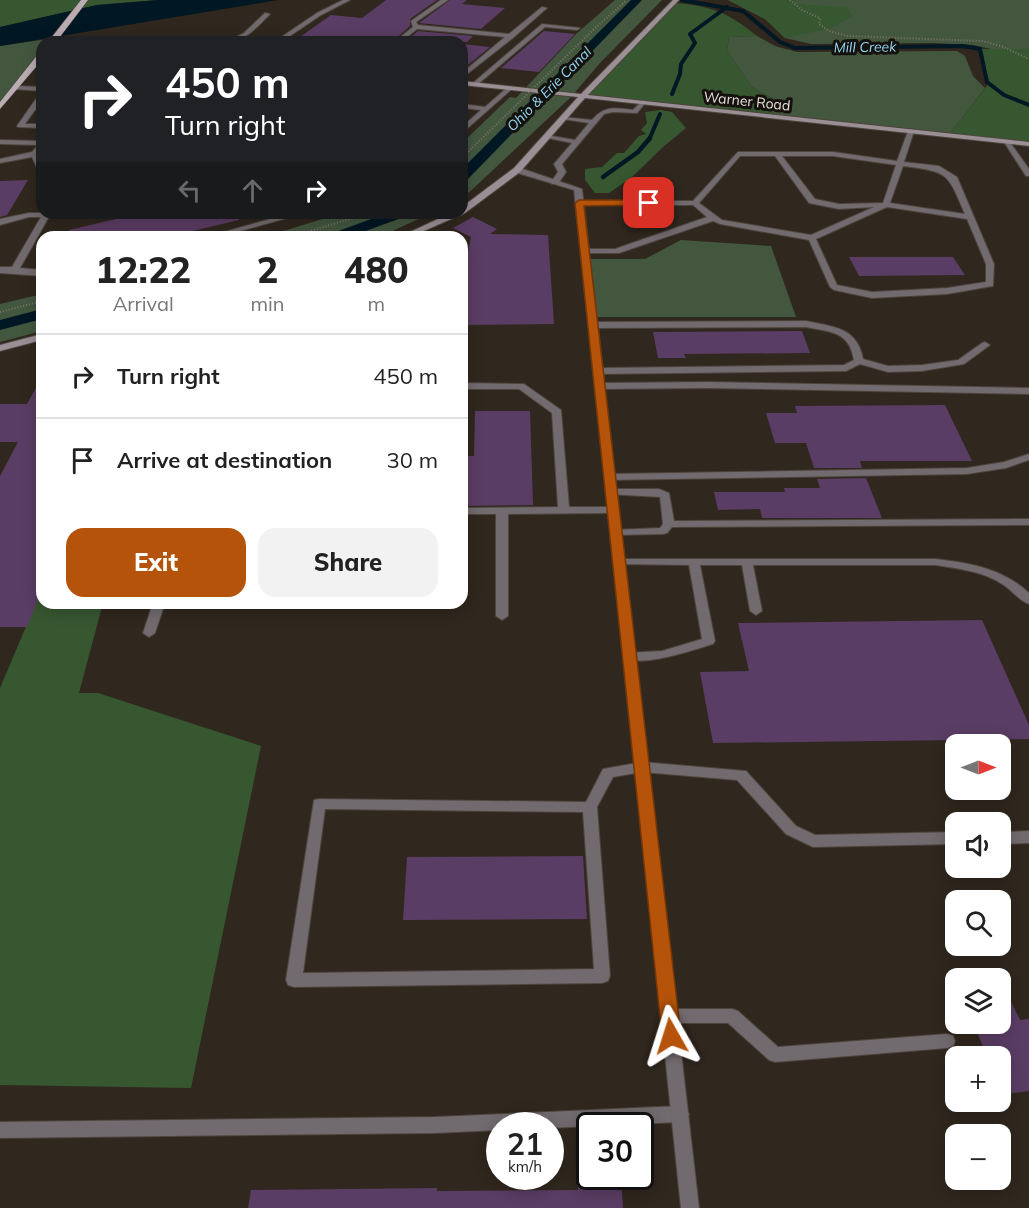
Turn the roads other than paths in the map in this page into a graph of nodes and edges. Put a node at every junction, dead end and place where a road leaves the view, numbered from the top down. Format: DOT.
graph roads {
  1 [pos="85,0"];
  2 [pos="347,0"];
  3 [pos="445,0"];
  4 [pos="676,0"];
  5 [pos="544,8"];
  6 [pos="267,14"];
  7 [pos="416,27"];
  8 [pos="577,28"];
  9 [pos="56,36"];
  10 [pos="242,36"];
  11 [pos="286,36"];
  12 [pos="405,36"];
  13 [pos="512,36"];
  14 [pos="36,62"];
  15 [pos="468,71"];
  16 [pos="468,83"];
  17 [pos="475,84"];
  18 [pos="15,88"];
  19 [pos="36,88"];
  20 [pos="510,88"];
  21 [pos="584,96"];
  22 [pos="643,102"];
  23 [pos="36,104"];
  24 [pos="0,107"];
  25 [pos="468,107"];
  26 [pos="33,108"];
  27 [pos="486,109"];
  28 [pos="564,118"];
  29 [pos="594,122"];
  30 [pos="36,126"];
  31 [pos="468,126"];
  32 [pos="911,131"];
  33 [pos="546,138"];
  34 [pos="0,142"];
  35 [pos="576,142"];
  36 [pos="1007,142"];
  37 [pos="36,144"];
  38 [pos="1029,144"];
  39 [pos="36,152"];
  40 [pos="34,154"];
  41 [pos="777,154"];
  42 [pos="36,158"];
  43 [pos="0,161"];
  44 [pos="902,162"];
  45 [pos="517,170"];
  46 [pos="1029,174"];
  47 [pos="555,182"];
  48 [pos="695,202"];
  49 [pos="579,203"];
  50 [pos="468,206"];
  51 [pos="886,206"];
  52 [pos="36,215"];
  53 [pos="970,217"];
  54 [pos="713,218"];
  55 [pos="278,219"];
  56 [pos="444,219"];
  57 [pos="0,223"];
  58 [pos="233,231"];
  59 [pos="417,231"];
  60 [pos="36,233"];
  61 [pos="812,238"];
  62 [pos="585,252"];
  63 [pos="0,270"];
  64 [pos="15,270"];
  65 [pos="36,272"];
  66 [pos="593,325"];
  67 [pos="36,339"];
  68 [pos="985,345"];
  69 [pos="0,348"];
  70 [pos="859,361"];
  71 [pos="598,372"];
  72 [pos="468,386"];
  73 [pos="600,386"];
  74 [pos="1029,391"];
  75 [pos="1029,458"];
  76 [pos="609,477"];
  77 [pos="611,492"];
  78 [pos="564,510"];
  79 [pos="613,510"];
  80 [pos="468,511"];
  81 [pos="502,511"];
  82 [pos="1029,522"];
  83 [pos="669,524"];
  84 [pos="615,532"];
  85 [pos="619,562"];
  86 [pos="694,562"];
  87 [pos="747,562"];
  88 [pos="1029,600"];
  89 [pos="157,609"];
  90 [pos="756,611"];
  91 [pos="502,616"];
  92 [pos="149,633"];
  93 [pos="629,656"];
  94 [pos="642,767"];
  95 [pos="590,807"];
  96 [pos="1029,837"];
  97 [pos="945,838"];
  98 [pos="1011,838"];
  99 [pos="669,1016"];
  100 [pos="947,1041"];
  101 [pos="680,1114"];
  102 [pos="0,1130"];
  103 [pos="690,1208"];
  1 -- 9 [label="main road"];
  2 -- 11 [label="street"];
  3 -- 7 [label="street"];
  4 -- 21 [label="street"];
  5 -- 13 [label="street"];
  6 -- 10 [label="street"];
  7 -- 12 [label="street"];
  7 -- 13 [label="street"];
  8 -- 17 [label="street"];
  13 -- 15 [label="street"];
  14 -- 18 [label="main road"];
  16 -- 17 [label="street, Warner Road"];
  17 -- 20 [label="street, Warner Road"];
  18 -- 19 [label="street"];
  18 -- 24 [label="main road"];
  20 -- 21 [label="street, Warner Road"];
  20 -- 27 [label="street"];
  21 -- 22 [label="street, Warner Road"];
  21 -- 28 [label="street"];
  22 -- 29 [label="street"];
  22 -- 32 [label="street, Warner Road"];
  23 -- 26 [label="street"];
  25 -- 27 [label="street"];
  26 -- 30 [label="street"];
  27 -- 31 [label="street"];
  28 -- 29 [label="street"];
  28 -- 33 [label="street"];
  29 -- 35 [label="street"];
  32 -- 36 [label="street, Warner Road"];
  32 -- 44 [label="street"];
  33 -- 35 [label="street"];
  33 -- 45 [label="street"];
  34 -- 37 [label="street"];
  35 -- 47 [label="street"];
  36 -- 38 [label="street, Warner Road"];
  36 -- 46 [label="street"];
  39 -- 40 [label="street"];
  40 -- 42 [label="street"];
  40 -- 43 [label="street"];
  41 -- 44 [label="street"];
  41 -- 48 [label="street"];
  41 -- 51 [label="street"];
  44 -- 51 [label="street"];
  44 -- 53 [label="street"];
  45 -- 47 [label="street"];
  45 -- 50 [label="street"];
  47 -- 49 [label="street"];
  48 -- 49 [label="street"];
  48 -- 54 [label="street"];
  49 -- 62 [label="street"];
  51 -- 53 [label="street"];
  51 -- 61 [label="street"];
  52 -- 57 [label="street"];
  53 -- 61 [label="street"];
  54 -- 61 [label="street"];
  54 -- 62 [label="street"];
  55 -- 58 [label="street"];
  56 -- 59 [label="street"];
  60 -- 64 [label="street"];
  62 -- 66 [label="street"];
  63 -- 64 [label="street"];
  64 -- 65 [label="street"];
  66 -- 70 [label="street"];
  66 -- 71 [label="street"];
  67 -- 69 [label="street"];
  68 -- 70 [label="street"];
  70 -- 71 [label="street"];
  71 -- 73 [label="street"];
  72 -- 78 [label="street"];
  73 -- 74 [label="street"];
  73 -- 76 [label="street"];
  75 -- 76 [label="street"];
  76 -- 77 [label="street"];
  77 -- 79 [label="street"];
  77 -- 83 [label="street"];
  78 -- 79 [label="street"];
  78 -- 81 [label="street"];
  79 -- 84 [label="street"];
  80 -- 81 [label="street"];
  81 -- 91 [label="street"];
  82 -- 83 [label="street"];
  83 -- 84 [label="street"];
  84 -- 85 [label="street"];
  85 -- 86 [label="street"];
  85 -- 93 [label="street"];
  86 -- 87 [label="street"];
  86 -- 93 [label="street"];
  87 -- 88 [label="street"];
  87 -- 90 [label="street"];
  89 -- 92 [label="street"];
  93 -- 94 [label="street"];
  94 -- 95 [label="street"];
  94 -- 97 [label="street"];
  94 -- 99 [label="street"];
  95 -- 95 [label="street"];
  96 -- 98 [label="street"];
  99 -- 100 [label="street"];
  99 -- 101 [label="street"];
  101 -- 102 [label="street"];
  101 -- 103 [label="street"];
}
